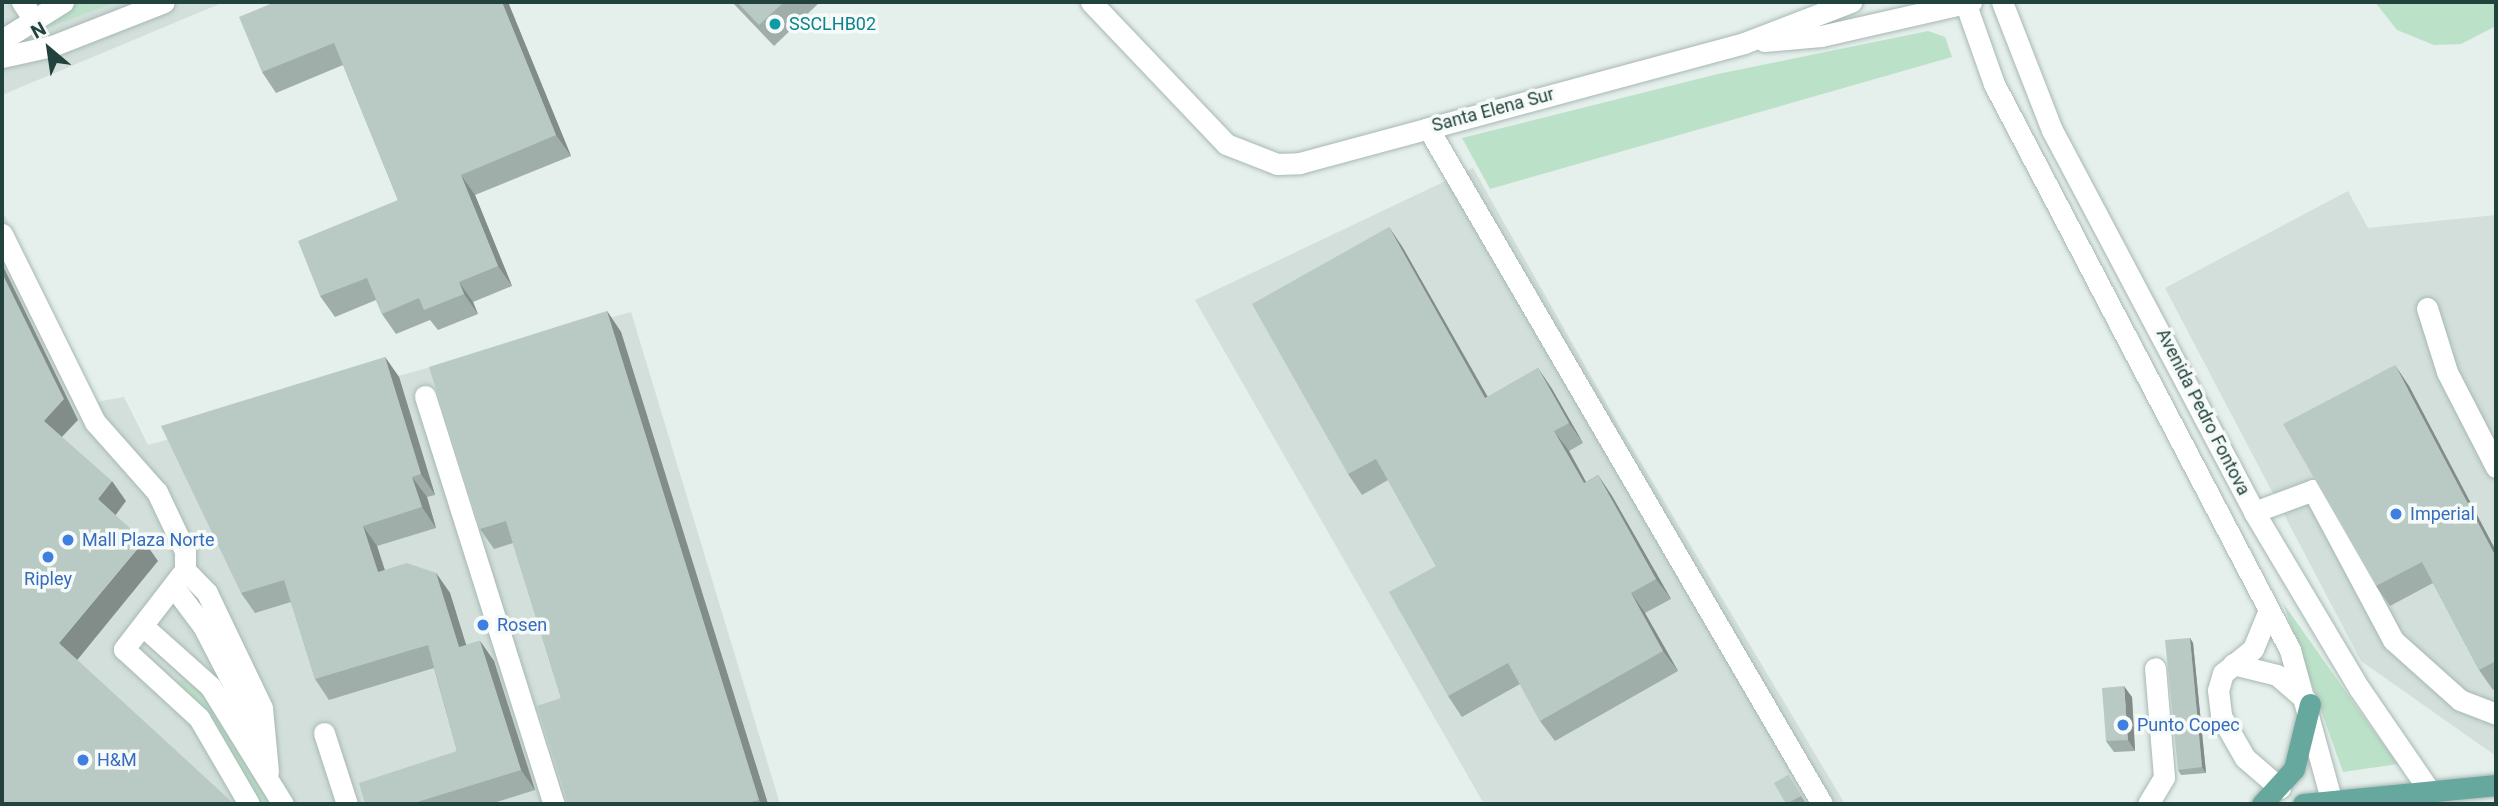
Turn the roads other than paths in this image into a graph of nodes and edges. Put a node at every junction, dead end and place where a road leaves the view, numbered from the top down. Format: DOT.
graph roads {
  1 [pos="22,2"];
  2 [pos="63,2"];
  3 [pos="164,2"];
  4 [pos="1091,2"];
  5 [pos="1851,2"];
  6 [pos="1965,2"];
  7 [pos="1972,2"];
  8 [pos="2002,2"];
  9 [pos="34,20"];
  10 [pos="2,40"];
  11 [pos="1744,43"];
  12 [pos="2,57"];
  13 [pos="1428,128"];
  14 [pos="2,234"];
  15 [pos="2427,307"];
  16 [pos="425,396"];
  17 [pos="2496,467"];
  18 [pos="2254,512"];
  19 [pos="185,570"];
  20 [pos="179,594"];
  21 [pos="2269,610"];
  22 [pos="144,626"];
  23 [pos="2233,664"];
  24 [pos="2155,668"];
  25 [pos="2309,704"];
  26 [pos="2496,715"];
  27 [pos="324,733"];
  28 [pos="268,772"];
  29 [pos="2496,785"];
  30 [pos="2280,788"];
  31 [pos="2434,799"];
  32 [pos="2333,803"];
  33 [pos="249,804"];
  34 [pos="283,804"];
  35 [pos="347,804"];
  36 [pos="554,804"];
  37 [pos="1822,804"];
  38 [pos="2148,804"];
  39 [pos="2262,804"];
  40 [pos="2303,804"];
  1 -- 9 [label="street"];
  2 -- 9 [label="street"];
  3 -- 12 [label="street"];
  4 -- 13 [label="street, Santa Elena Sur"];
  5 -- 11 [label="street, Santa Elena Sur"];
  6 -- 7 [label="street, Santa Elena Sur"];
  6 -- 11 [label="street, Santa Elena Sur"];
  6 -- 21 [label="street, Avenida Pedro Fontova"];
  8 -- 18 [label="street, Avenida Pedro Fontova"];
  9 -- 10 [label="street"];
  11 -- 13 [label="street, Santa Elena Sur"];
  13 -- 37 [label="street"];
  14 -- 19 [label="street"];
  15 -- 17 [label="street"];
  16 -- 36 [label="street"];
  18 -- 26 [label="street"];
  18 -- 31 [label="street, Avenida Pedro Fontova"];
  19 -- 22 [label="street"];
  19 -- 28 [label="street"];
  20 -- 28 [label="street"];
  21 -- 23 [label="street"];
  21 -- 25 [label="street, Avenida Pedro Fontova"];
  22 -- 28 [label="street"];
  22 -- 33 [label="street"];
  23 -- 25 [label="street"];
  23 -- 30 [label="street"];
  24 -- 38 [label="street"];
  25 -- 30 [label="main road"];
  25 -- 32 [label="street, Avenida Pedro Fontova"];
  27 -- 35 [label="street"];
  28 -- 34 [label="street"];
  29 -- 31 [label="main road"];
  30 -- 39 [label="main road"];
  31 -- 32 [label="main road"];
  32 -- 40 [label="main road"];
}
